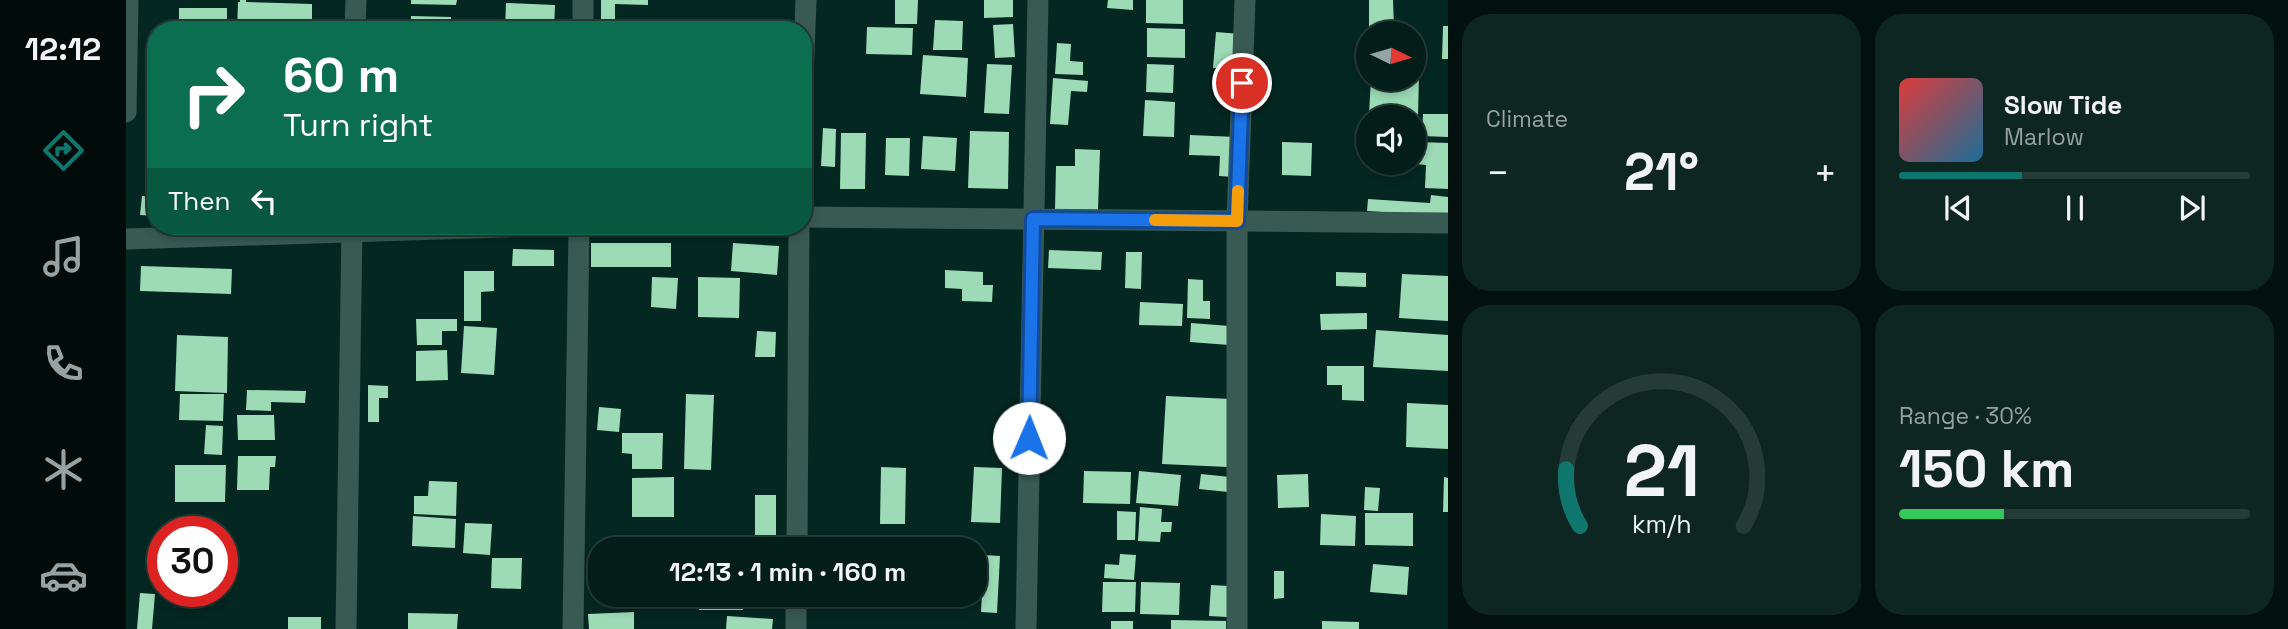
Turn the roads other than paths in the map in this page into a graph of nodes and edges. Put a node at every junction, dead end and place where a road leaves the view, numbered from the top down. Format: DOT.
graph roads {
  1 [pos="128,0"];
  2 [pos="356,0"];
  3 [pos="583,0"];
  4 [pos="806,0"];
  5 [pos="1038,0"];
  6 [pos="1245,0"];
  7 [pos="355,21"];
  8 [pos="583,21"];
  9 [pos="805,21"];
  10 [pos="126,112"];
  11 [pos="812,217"];
  12 [pos="1033,219"];
  13 [pos="1237,221"];
  14 [pos="1448,223"];
  15 [pos="216,235"];
  16 [pos="352,235"];
  17 [pos="579,235"];
  18 [pos="799,235"];
  19 [pos="126,239"];
  20 [pos="797,537"];
  21 [pos="796,607"];
  22 [pos="346,629"];
  23 [pos="573,629"];
  24 [pos="796,629"];
  25 [pos="1026,629"];
  26 [pos="1237,629"];
  1 -- 10 [label="street"];
  2 -- 7 [label="street"];
  3 -- 8 [label="street"];
  4 -- 9 [label="street"];
  5 -- 12 [label="street"];
  6 -- 13 [label="street"];
  11 -- 12 [label="street"];
  12 -- 13 [label="street"];
  12 -- 25 [label="street"];
  13 -- 14 [label="street"];
  13 -- 26 [label="street"];
  15 -- 19 [label="street"];
  16 -- 22 [label="street"];
  17 -- 23 [label="street"];
  18 -- 20 [label="street"];
  21 -- 24 [label="street"];
}
